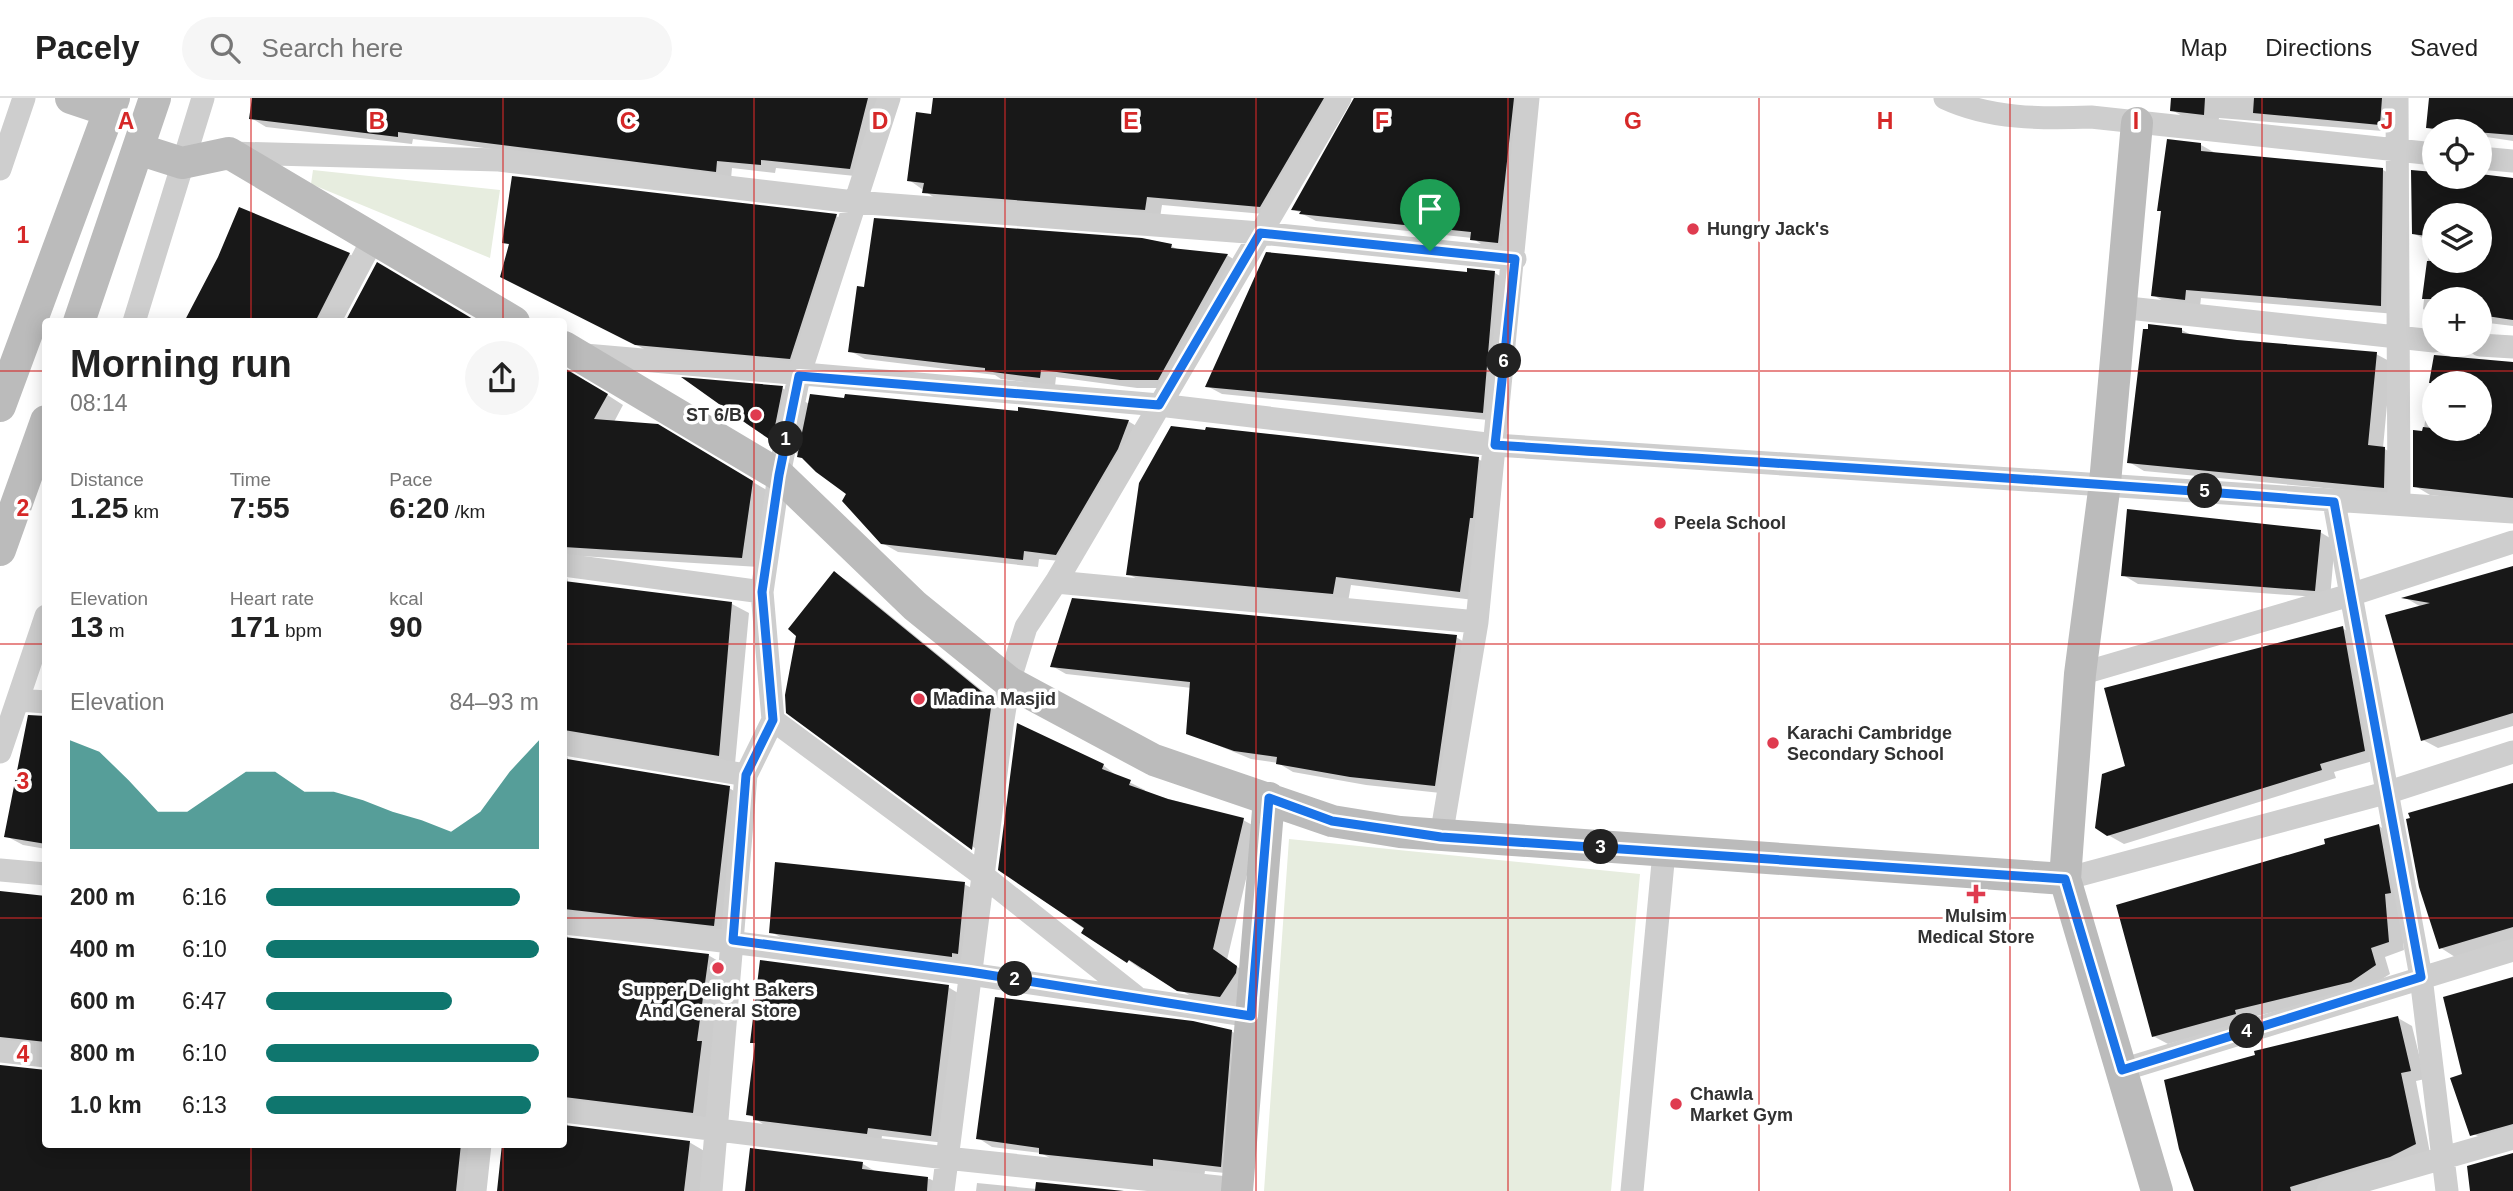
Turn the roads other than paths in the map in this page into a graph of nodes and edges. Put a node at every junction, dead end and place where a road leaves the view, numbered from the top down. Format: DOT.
graph roads {
  1 [pos="23,98"];
  2 [pos="71,98"];
  3 [pos="155,98"];
  4 [pos="203,98"];
  5 [pos="889,98"];
  6 [pos="1340,98"];
  7 [pos="1528,98"];
  8 [pos="1945,98"];
  9 [pos="2397,98"];
  10 [pos="112,104"];
  11 [pos="2137,122"];
  12 [pos="138,149"];
  13 [pos="2399,151"];
  14 [pos="229,153"];
  15 [pos="2422,153"];
  16 [pos="2492,159"];
  17 [pos="2513,161"];
  18 [pos="182,163"];
  19 [pos="0,169"];
  20 [pos="854,202"];
  21 [pos="1260,233"];
  22 [pos="373,239"];
  23 [pos="1515,259"];
  24 [pos="2119,307"];
  25 [pos="80,318"];
  26 [pos="135,318"];
  27 [pos="330,318"];
  28 [pos="507,318"];
  29 [pos="2400,338"];
  30 [pos="2422,340"];
  31 [pos="2492,346"];
  32 [pos="2513,347"];
  33 [pos="571,351"];
  34 [pos="799,376"];
  35 [pos="1159,405"];
  36 [pos="0,406"];
  37 [pos="42,431"];
  38 [pos="1495,445"];
  39 [pos="779,475"];
  40 [pos="2105,483"];
  41 [pos="2334,502"];
  42 [pos="2399,504"];
  43 [pos="2513,512"];
  44 [pos="2513,542"];
  45 [pos="0,550"];
  46 [pos="567,565"];
  47 [pos="1056,582"];
  48 [pos="762,592"];
  49 [pos="2350,595"];
  50 [pos="1477,622"];
  51 [pos="42,628"];
  52 [pos="2080,674"];
  53 [pos="1009,682"];
  54 [pos="18,700"];
  55 [pos="42,702"];
  56 [pos="773,720"];
  57 [pos="567,745"];
  58 [pos="0,752"];
  59 [pos="2513,752"];
  60 [pos="746,775"];
  61 [pos="2389,792"];
  62 [pos="1269,798"];
  63 [pos="1441,837"];
  64 [pos="1664,852"];
  65 [pos="0,870"];
  66 [pos="42,874"];
  67 [pos="981,874"];
  68 [pos="2065,879"];
  69 [pos="567,923"];
  70 [pos="733,940"];
  71 [pos="2513,950"];
  72 [pos="970,972"];
  73 [pos="2421,977"];
  74 [pos="1138,999"];
  75 [pos="1251,1016"];
  76 [pos="0,1051"];
  77 [pos="42,1056"];
  78 [pos="2122,1070"];
  79 [pos="567,1111"];
  80 [pos="716,1129"];
  81 [pos="2513,1138"];
  82 [pos="480,1148"];
  83 [pos="946,1158"];
  84 [pos="2442,1159"];
  85 [pos="1237,1190"];
  86 [pos="475,1191"];
  87 [pos="711,1191"];
  88 [pos="943,1191"];
  89 [pos="1632,1191"];
  90 [pos="2157,1191"];
  91 [pos="2328,1191"];
  92 [pos="2447,1191"];
  1 -- 19 [label="street"];
  2 -- 10 [label="street"];
  3 -- 12 [label="street"];
  4 -- 18 [label="street"];
  5 -- 20 [label="street"];
  6 -- 21 [label="street"];
  7 -- 23 [label="street"];
  8 -- 11 [label="street"];
  9 -- 13 [label="street"];
  10 -- 36 [label="street"];
  11 -- 13 [label="street"];
  11 -- 24 [label="street"];
  12 -- 18 [label="street"];
  12 -- 25 [label="street"];
  13 -- 15 [label="street"];
  13 -- 29 [label="street"];
  14 -- 18 [label="street"];
  14 -- 20 [label="street"];
  14 -- 22 [label="street"];
  16 -- 17 [label="street"];
  18 -- 26 [label="street"];
  20 -- 21 [label="street"];
  20 -- 34 [label="street"];
  21 -- 23 [label="street"];
  21 -- 35 [label="street"];
  22 -- 27 [label="street"];
  22 -- 28 [label="street"];
  23 -- 38 [label="street"];
  24 -- 29 [label="street"];
  24 -- 40 [label="street"];
  29 -- 30 [label="street"];
  29 -- 42 [label="street"];
  31 -- 32 [label="street"];
  33 -- 34 [label="street"];
  33 -- 39 [label="street"];
  34 -- 35 [label="street"];
  34 -- 39 [label="street"];
  35 -- 38 [label="street"];
  35 -- 47 [label="street"];
  37 -- 45 [label="street"];
  38 -- 40 [label="street"];
  38 -- 50 [label="street"];
  39 -- 48 [label="street"];
  39 -- 53 [label="street"];
  40 -- 41 [label="street"];
  40 -- 52 [label="street"];
  41 -- 42 [label="street"];
  41 -- 49 [label="street"];
  42 -- 43 [label="street"];
  44 -- 49 [label="street"];
  46 -- 48 [label="street"];
  47 -- 50 [label="street"];
  47 -- 53 [label="street"];
  48 -- 56 [label="street"];
  49 -- 52 [label="street"];
  49 -- 61 [label="street"];
  50 -- 63 [label="street"];
  51 -- 54 [label="street"];
  52 -- 68 [label="street"];
  53 -- 62 [label="street"];
  53 -- 67 [label="street"];
  54 -- 55 [label="street"];
  54 -- 58 [label="street"];
  56 -- 60 [label="street"];
  56 -- 67 [label="street"];
  57 -- 60 [label="street"];
  59 -- 61 [label="street"];
  60 -- 70 [label="street"];
  61 -- 68 [label="street"];
  61 -- 73 [label="street"];
  62 -- 63 [label="street"];
  62 -- 75 [label="street"];
  63 -- 64 [label="street"];
  64 -- 68 [label="street"];
  64 -- 89 [label="street"];
  65 -- 66 [label="street"];
  67 -- 72 [label="street"];
  67 -- 74 [label="street"];
  68 -- 78 [label="street"];
  69 -- 70 [label="street"];
  70 -- 72 [label="street"];
  70 -- 80 [label="street"];
  71 -- 73 [label="street"];
  72 -- 74 [label="street"];
  72 -- 83 [label="street"];
  73 -- 78 [label="street"];
  73 -- 84 [label="street"];
  74 -- 75 [label="street"];
  75 -- 85 [label="street"];
  76 -- 77 [label="street"];
  78 -- 90 [label="street"];
  79 -- 80 [label="street"];
  80 -- 83 [label="street"];
  80 -- 87 [label="street"];
  81 -- 84 [label="street"];
  82 -- 86 [label="street"];
  83 -- 85 [label="street"];
  83 -- 88 [label="street"];
  84 -- 91 [label="street"];
  84 -- 92 [label="street"];
}
